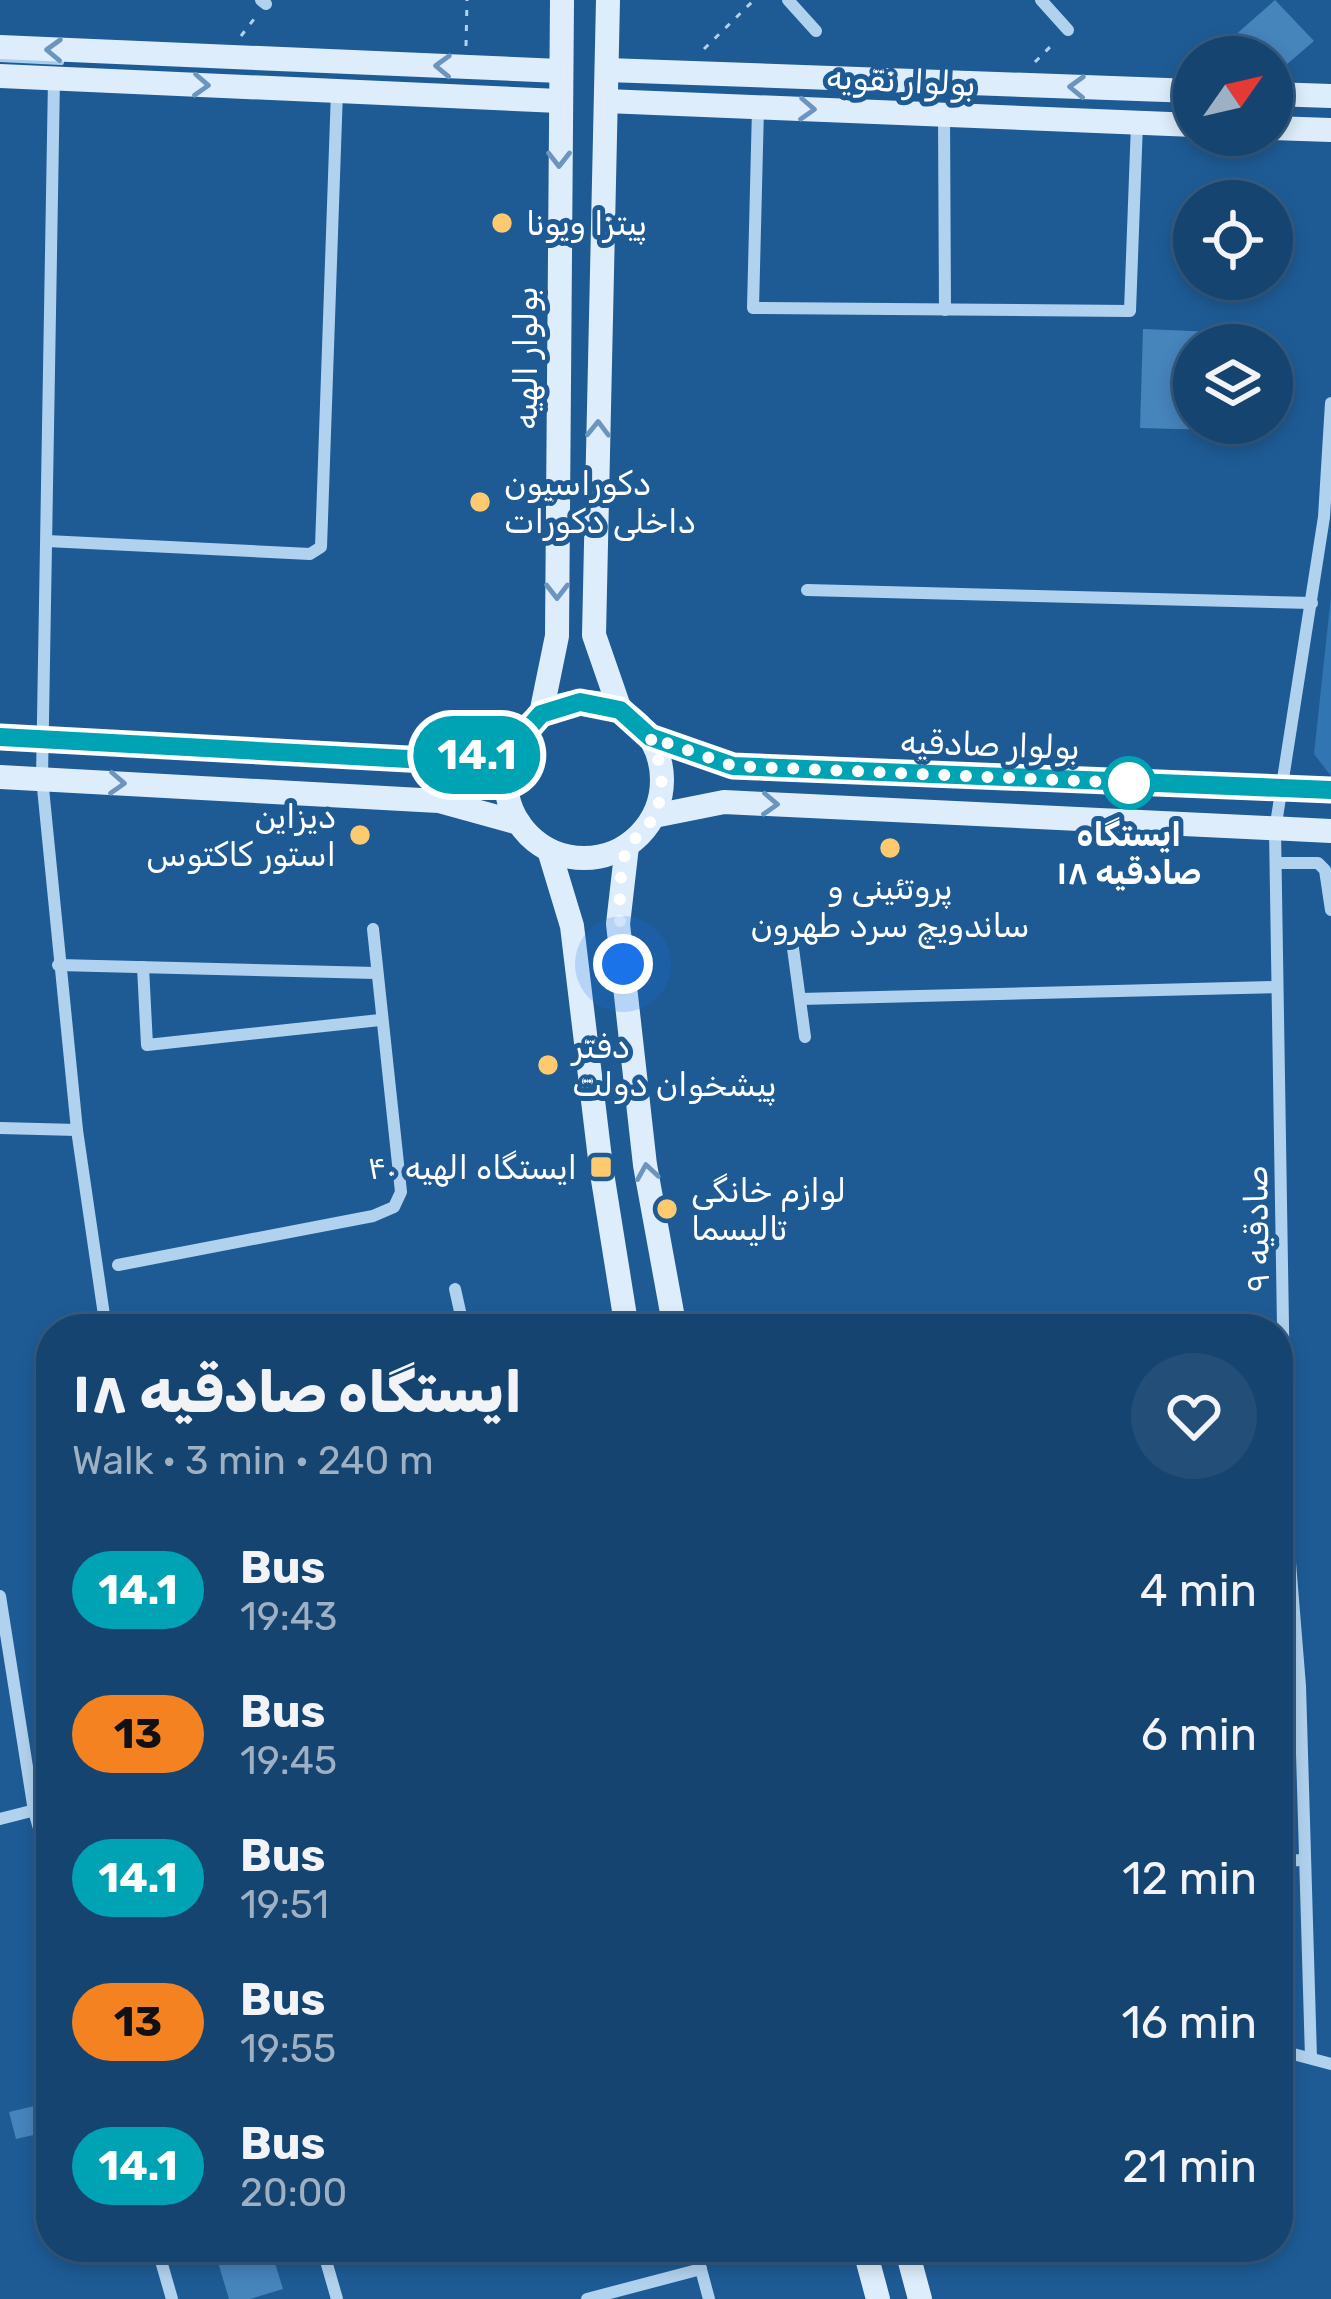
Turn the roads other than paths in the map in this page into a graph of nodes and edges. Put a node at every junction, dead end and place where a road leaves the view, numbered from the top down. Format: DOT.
graph roads {
  1 [pos="562,0"];
  2 [pos="608,0"];
  3 [pos="788,0"];
  4 [pos="1041,0"];
  5 [pos="1068,29"];
  6 [pos="816,31"];
  7 [pos="0,47"];
  8 [pos="607,70"];
  9 [pos="560,71"];
  10 [pos="0,76"];
  11 [pos="54,79"];
  12 [pos="1173,90"];
  13 [pos="338,92"];
  14 [pos="1293,95"];
  15 [pos="1331,96"];
  16 [pos="559,101"];
  17 [pos="606,101"];
  18 [pos="758,106"];
  19 [pos="944,115"];
  20 [pos="1138,122"];
  21 [pos="1173,123"];
  22 [pos="1293,129"];
  23 [pos="1331,130"];
  24 [pos="945,310"];
  25 [pos="1331,403"];
  26 [pos="47,542"];
  27 [pos="807,590"];
  28 [pos="1312,603"];
  29 [pos="620,710"];
  30 [pos="541,714"];
  31 [pos="0,737"];
  32 [pos="650,737"];
  33 [pos="44,739"];
  34 [pos="514,745"];
  35 [pos="445,761"];
  36 [pos="0,777"];
  37 [pos="43,778"];
  38 [pos="1278,788"];
  39 [pos="1331,790"];
  40 [pos="439,801"];
  41 [pos="654,816"];
  42 [pos="519,823"];
  43 [pos="1274,830"];
  44 [pos="1331,831"];
  45 [pos="627,846"];
  46 [pos="549,850"];
  47 [pos="1277,863"];
  48 [pos="1331,910"];
  49 [pos="373,929"];
  50 [pos="792,941"];
  51 [pos="58,965"];
  52 [pos="142,967"];
  53 [pos="376,974"];
  54 [pos="1277,987"];
  55 [pos="800,999"];
  56 [pos="380,1020"];
  57 [pos="806,1037"];
  58 [pos="0,1128"];
  59 [pos="77,1130"];
  60 [pos="118,1265"];
  61 [pos="455,1289"];
  62 [pos="104,1314"];
  63 [pos="461,1314"];
  64 [pos="625,1314"];
  65 [pos="672,1314"];
  66 [pos="1280,1314"];
  67 [pos="0,1596"];
  68 [pos="1293,1619"];
  69 [pos="34,1811"];
  70 [pos="36,1818"];
  71 [pos="0,1819"];
  72 [pos="1293,1860"];
  73 [pos="1304,1860"];
  74 [pos="1293,2054"];
  75 [pos="1311,2058"];
  76 [pos="1331,2064"];
  77 [pos="162,2262"];
  78 [pos="327,2262"];
  79 [pos="699,2262"];
  80 [pos="868,2262"];
  81 [pos="910,2262"];
  82 [pos="701,2269"];
  83 [pos="172,2299"];
  84 [pos="338,2299"];
  85 [pos="587,2299"];
  86 [pos="709,2299"];
  87 [pos="878,2299"];
  88 [pos="920,2299"];
  1 -- 9 [label="main road, بولوار الهیه"];
  2 -- 8 [label="main road"];
  3 -- 6 [label="street"];
  4 -- 5 [label="street"];
  9 -- 7 [label="main road, one-way"];
  12 -- 8 [label="main road, بولوار نقویه, one-way"];
  8 -- 17 [label="main road"];
  9 -- 16 [label="main road, بولوار الهیه"];
  10 -- 11 [label="main road"];
  11 -- 13 [label="main road, one-way"];
  11 -- 26 [label="street"];
  13 -- 16 [label="main road"];
  13 -- 26 [label="street"];
  14 -- 15 [label="main road"];
  16 -- 30 [label="main road, بولوار الهیه, one-way"];
  17 -- 18 [label="main road, بولوار نقویه"];
  29 -- 17 [label="main road, one-way"];
  18 -- 19 [label="main road, بولوار نقویه, one-way"];
  18 -- 24 [label="street"];
  19 -- 20 [label="main road, بولوار نقویه"];
  19 -- 24 [label="street"];
  20 -- 21 [label="main road, بولوار نقویه"];
  20 -- 24 [label="street"];
  22 -- 23 [label="main road"];
  25 -- 28 [label="street, صادقیه ۹"];
  26 -- 33 [label="street"];
  27 -- 28 [label="street"];
  28 -- 38 [label="street, صادقیه ۹"];
  29 -- 30 [label="main road"];
  29 -- 32 [label="main road"];
  30 -- 34 [label="main road"];
  31 -- 33 [label="main road"];
  32 -- 38 [label="main road, بولوار صادقیه"];
  32 -- 41 [label="main road"];
  33 -- 35 [label="main road"];
  33 -- 37 [label="street"];
  34 -- 35 [label="main road"];
  34 -- 42 [label="main road"];
  35 -- 40 [label="main road"];
  36 -- 37 [label="main road"];
  37 -- 40 [label="main road, one-way"];
  37 -- 51 [label="street"];
  38 -- 39 [label="main road, بولوار صادقیه"];
  38 -- 43 [label="street, صادقیه ۹"];
  40 -- 42 [label="main road"];
  41 -- 43 [label="main road, بولوار صادقیه, one-way"];
  41 -- 45 [label="main road"];
  42 -- 46 [label="main road"];
  43 -- 44 [label="main road, بولوار صادقیه"];
  43 -- 47 [label="street, صادقیه ۹"];
  45 -- 46 [label="main road"];
  65 -- 45 [label="main road, one-way"];
  46 -- 64 [label="main road"];
  47 -- 48 [label="street"];
  47 -- 54 [label="street, صادقیه ۹"];
  49 -- 53 [label="street"];
  50 -- 55 [label="street"];
  51 -- 52 [label="street"];
  51 -- 59 [label="street"];
  52 -- 53 [label="street"];
  52 -- 56 [label="street"];
  53 -- 56 [label="street"];
  54 -- 55 [label="street"];
  54 -- 66 [label="street, صادقیه ۹"];
  55 -- 57 [label="street"];
  56 -- 60 [label="street"];
  58 -- 59 [label="street"];
  59 -- 62 [label="street"];
  61 -- 63 [label="street"];
  67 -- 69 [label="street"];
  68 -- 73 [label="street, صادقیه ۹"];
  69 -- 70 [label="street"];
  69 -- 71 [label="street"];
  72 -- 73 [label="street"];
  73 -- 75 [label="street, صادقیه ۹"];
  74 -- 75 [label="street"];
  75 -- 76 [label="street"];
  77 -- 83 [label="street"];
  78 -- 84 [label="street"];
  79 -- 82 [label="street"];
  80 -- 87 [label="main road"];
  81 -- 88 [label="main road"];
  82 -- 85 [label="street"];
  82 -- 86 [label="street"];
}
